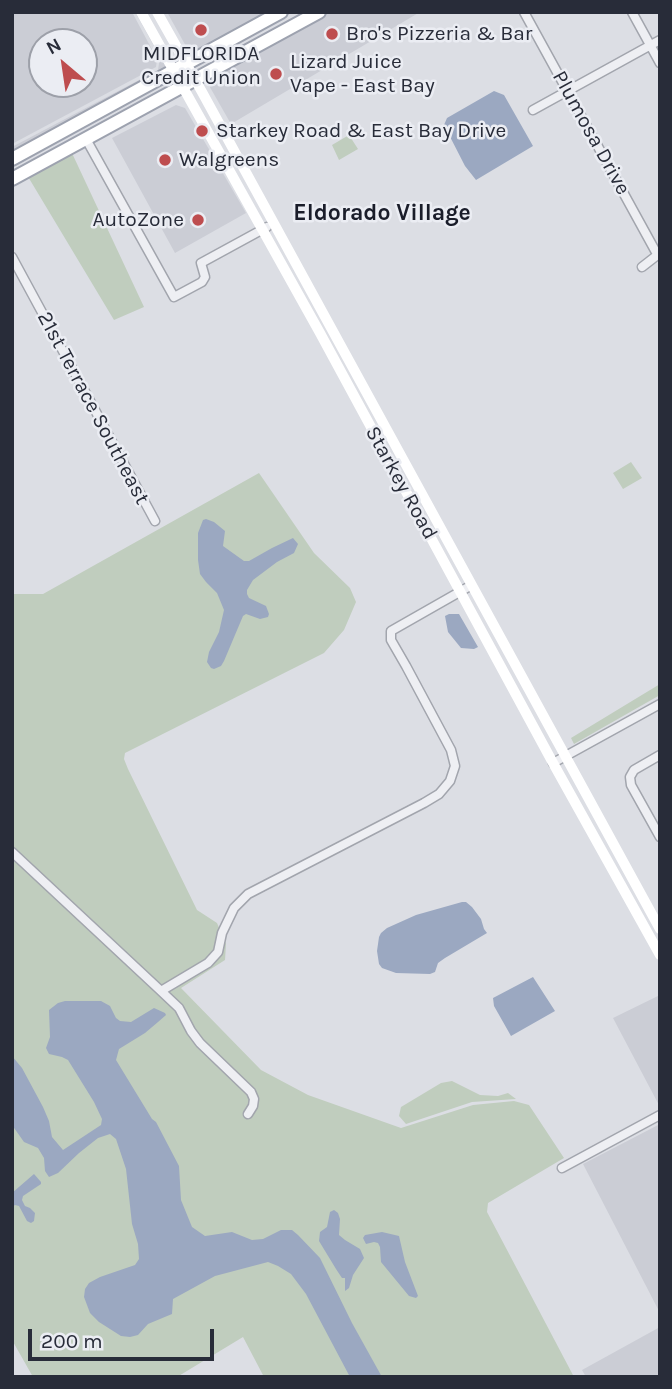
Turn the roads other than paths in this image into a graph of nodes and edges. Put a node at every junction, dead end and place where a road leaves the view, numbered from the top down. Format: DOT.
graph roads {
  1 [pos="141,12"];
  2 [pos="157,12"];
  3 [pos="281,12"];
  4 [pos="308,12"];
  5 [pos="319,12"];
  6 [pos="524,12"];
  7 [pos="632,12"];
  8 [pos="297,24"];
  9 [pos="660,40"];
  10 [pos="650,46"];
  11 [pos="660,63"];
  12 [pos="186,64"];
  13 [pos="174,71"];
  14 [pos="195,80"];
  15 [pos="183,87"];
  16 [pos="567,91"];
  17 [pos="533,110"];
  18 [pos="86,139"];
  19 [pos="45,141"];
  20 [pos="12,159"];
  21 [pos="12,167"];
  22 [pos="12,179"];
  23 [pos="273,223"];
  24 [pos="261,230"];
  25 [pos="658,253"];
  26 [pos="12,257"];
  27 [pos="642,267"];
  28 [pos="155,521"];
  29 [pos="465,589"];
  30 [pos="660,704"];
  31 [pos="660,755"];
  32 [pos="564,756"];
  33 [pos="553,763"];
  34 [pos="660,836"];
  35 [pos="12,852"];
  36 [pos="660,929"];
  37 [pos="660,956"];
  38 [pos="161,991"];
  39 [pos="248,1114"];
  40 [pos="660,1115"];
  41 [pos="562,1168"];
  1 -- 13 [label="main road, Starkey Road"];
  2 -- 12 [label="main road, Starkey Road"];
  3 -- 12 [label="main road"];
  4 -- 8 [label="main road"];
  5 -- 8 [label="main road"];
  6 -- 16 [label="street, Plumosa Drive"];
  7 -- 10 [label="street"];
  8 -- 14 [label="main road"];
  9 -- 10 [label="street"];
  10 -- 11 [label="street"];
  10 -- 16 [label="street"];
  12 -- 13 [label="main road"];
  12 -- 14 [label="main road, Starkey Road"];
  13 -- 15 [label="main road, Starkey Road"];
  13 -- 19 [label="main road"];
  14 -- 15 [label="main road"];
  14 -- 23 [label="main road, Starkey Road"];
  15 -- 18 [label="main road"];
  15 -- 24 [label="main road, Starkey Road"];
  16 -- 17 [label="street"];
  16 -- 25 [label="street, Plumosa Drive"];
  18 -- 22 [label="main road"];
  18 -- 24 [label="street"];
  19 -- 20 [label="main road"];
  19 -- 21 [label="main road"];
  23 -- 24 [label="street"];
  23 -- 29 [label="main road, Starkey Road"];
  24 -- 29 [label="main road, Starkey Road"];
  25 -- 27 [label="street"];
  26 -- 28 [label="street, 21st Terrace Southeast"];
  29 -- 32 [label="main road, Starkey Road"];
  29 -- 33 [label="main road, Starkey Road"];
  29 -- 38 [label="street"];
  30 -- 32 [label="street"];
  31 -- 34 [label="street"];
  32 -- 33 [label="street"];
  32 -- 36 [label="main road, Starkey Road"];
  33 -- 37 [label="main road, Starkey Road"];
  35 -- 38 [label="street"];
  38 -- 39 [label="street"];
  40 -- 41 [label="street"];
}
